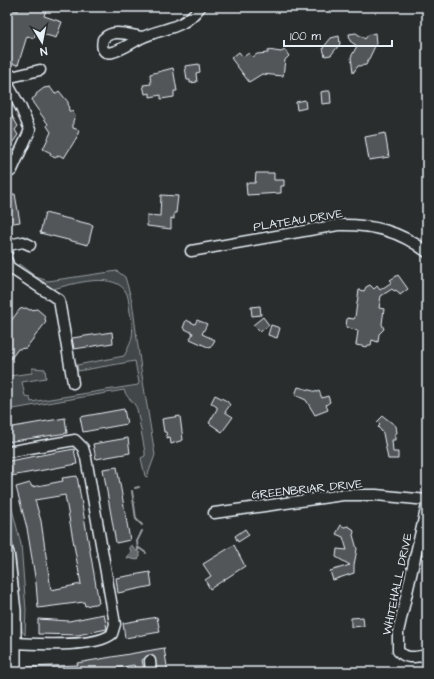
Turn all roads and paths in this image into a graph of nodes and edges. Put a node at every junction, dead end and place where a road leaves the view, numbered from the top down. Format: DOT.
graph roads {
  1 [pos="200,7"];
  2 [pos="142,37"];
  3 [pos="40,70"];
  4 [pos="7,78"];
  5 [pos="7,83"];
  6 [pos="7,174"];
  7 [pos="30,245"];
  8 [pos="7,251"];
  9 [pos="191,251"];
  10 [pos="427,252"];
  11 [pos="8,265"];
  12 [pos="73,383"];
  13 [pos="7,452"];
  14 [pos="427,500"];
  15 [pos="427,505"];
  16 [pos="214,513"];
  17 [pos="7,553"];
  18 [pos="10,643"];
  19 [pos="427,655"];
  20 [pos="150,661"];
  21 [pos="14,672"];
  22 [pos="151,672"];
  1 -- 2 [label="street"];
  3 -- 4 [label="street"];
  5 -- 6 [label="street"];
  7 -- 8 [label="street"];
  9 -- 10 [label="street, PLATEAU DRIVE"];
  11 -- 12 [label="street"];
  13 -- 18 [label="street"];
  14 -- 16 [label="street, GREENBRIAR DRIVE"];
  15 -- 19 [label="street, WHITEHALL DRIVE"];
  17 -- 18 [label="main road"];
  18 -- 21 [label="main road"];
  20 -- 22 [label="street"];
}
